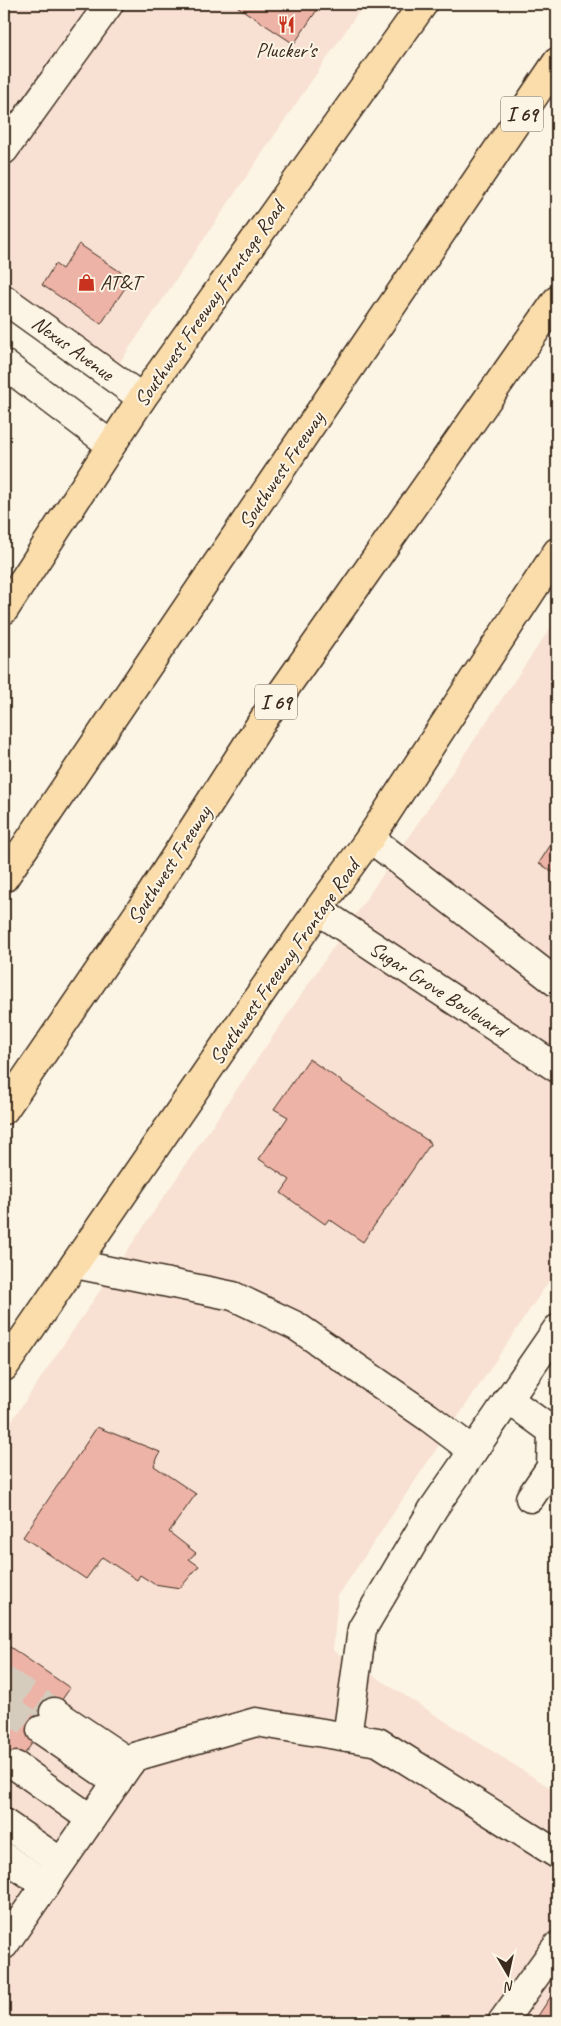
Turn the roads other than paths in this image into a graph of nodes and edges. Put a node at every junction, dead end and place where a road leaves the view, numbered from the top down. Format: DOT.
graph roads {
  1 [pos="109,4"];
  2 [pos="423,4"];
  3 [pos="557,62"];
  4 [pos="4,150"];
  5 [pos="4,298"];
  6 [pos="557,300"];
  7 [pos="4,364"];
  8 [pos="142,398"];
  9 [pos="111,445"];
  10 [pos="557,552"];
  11 [pos="4,610"];
  12 [pos="370,838"];
  13 [pos="4,878"];
  14 [pos="318,910"];
  15 [pos="557,983"];
  16 [pos="557,1068"];
  17 [pos="4,1110"];
  18 [pos="75,1264"];
  19 [pos="557,1329"];
  20 [pos="4,1367"];
  21 [pos="508,1399"];
  22 [pos="473,1450"];
  23 [pos="530,1498"];
  24 [pos="48,1721"];
  25 [pos="347,1737"];
  26 [pos="16,1766"];
  27 [pos="123,1773"];
  28 [pos="91,1819"];
  29 [pos="4,1823"];
  30 [pos="557,1854"];
  31 [pos="4,1857"];
  32 [pos="61,1862"];
  33 [pos="46,1885"];
  34 [pos="4,1945"];
  35 [pos="557,1946"];
  36 [pos="502,2022"];
  1 -- 4 [label="street"];
  2 -- 8 [label="main road, Southwest Freeway Frontage Road"];
  3 -- 13 [label="main road, Southwest Freeway / I 69"];
  5 -- 8 [label="street, Nexus Avenue"];
  6 -- 17 [label="main road, Southwest Freeway / I 69"];
  7 -- 9 [label="street"];
  8 -- 9 [label="main road, Southwest Freeway Frontage Road"];
  9 -- 11 [label="main road, Southwest Freeway Frontage Road"];
  10 -- 12 [label="main road, Southwest Freeway Frontage Road"];
  12 -- 14 [label="main road, Southwest Freeway Frontage Road"];
  12 -- 15 [label="street"];
  14 -- 16 [label="street, Sugar Grove Boulevard"];
  14 -- 18 [label="main road, Southwest Freeway Frontage Road"];
  18 -- 20 [label="main road, Southwest Freeway Frontage Road"];
  18 -- 22 [label="street"];
  19 -- 21 [label="street"];
  21 -- 22 [label="street"];
  21 -- 23 [label="street"];
  22 -- 25 [label="street"];
  24 -- 27 [label="street"];
  25 -- 27 [label="street"];
  25 -- 30 [label="street"];
  26 -- 28 [label="street"];
  27 -- 28 [label="street"];
  28 -- 32 [label="street"];
  29 -- 32 [label="street"];
  31 -- 33 [label="street"];
  32 -- 33 [label="street"];
  33 -- 34 [label="street"];
  35 -- 36 [label="street"];
}
